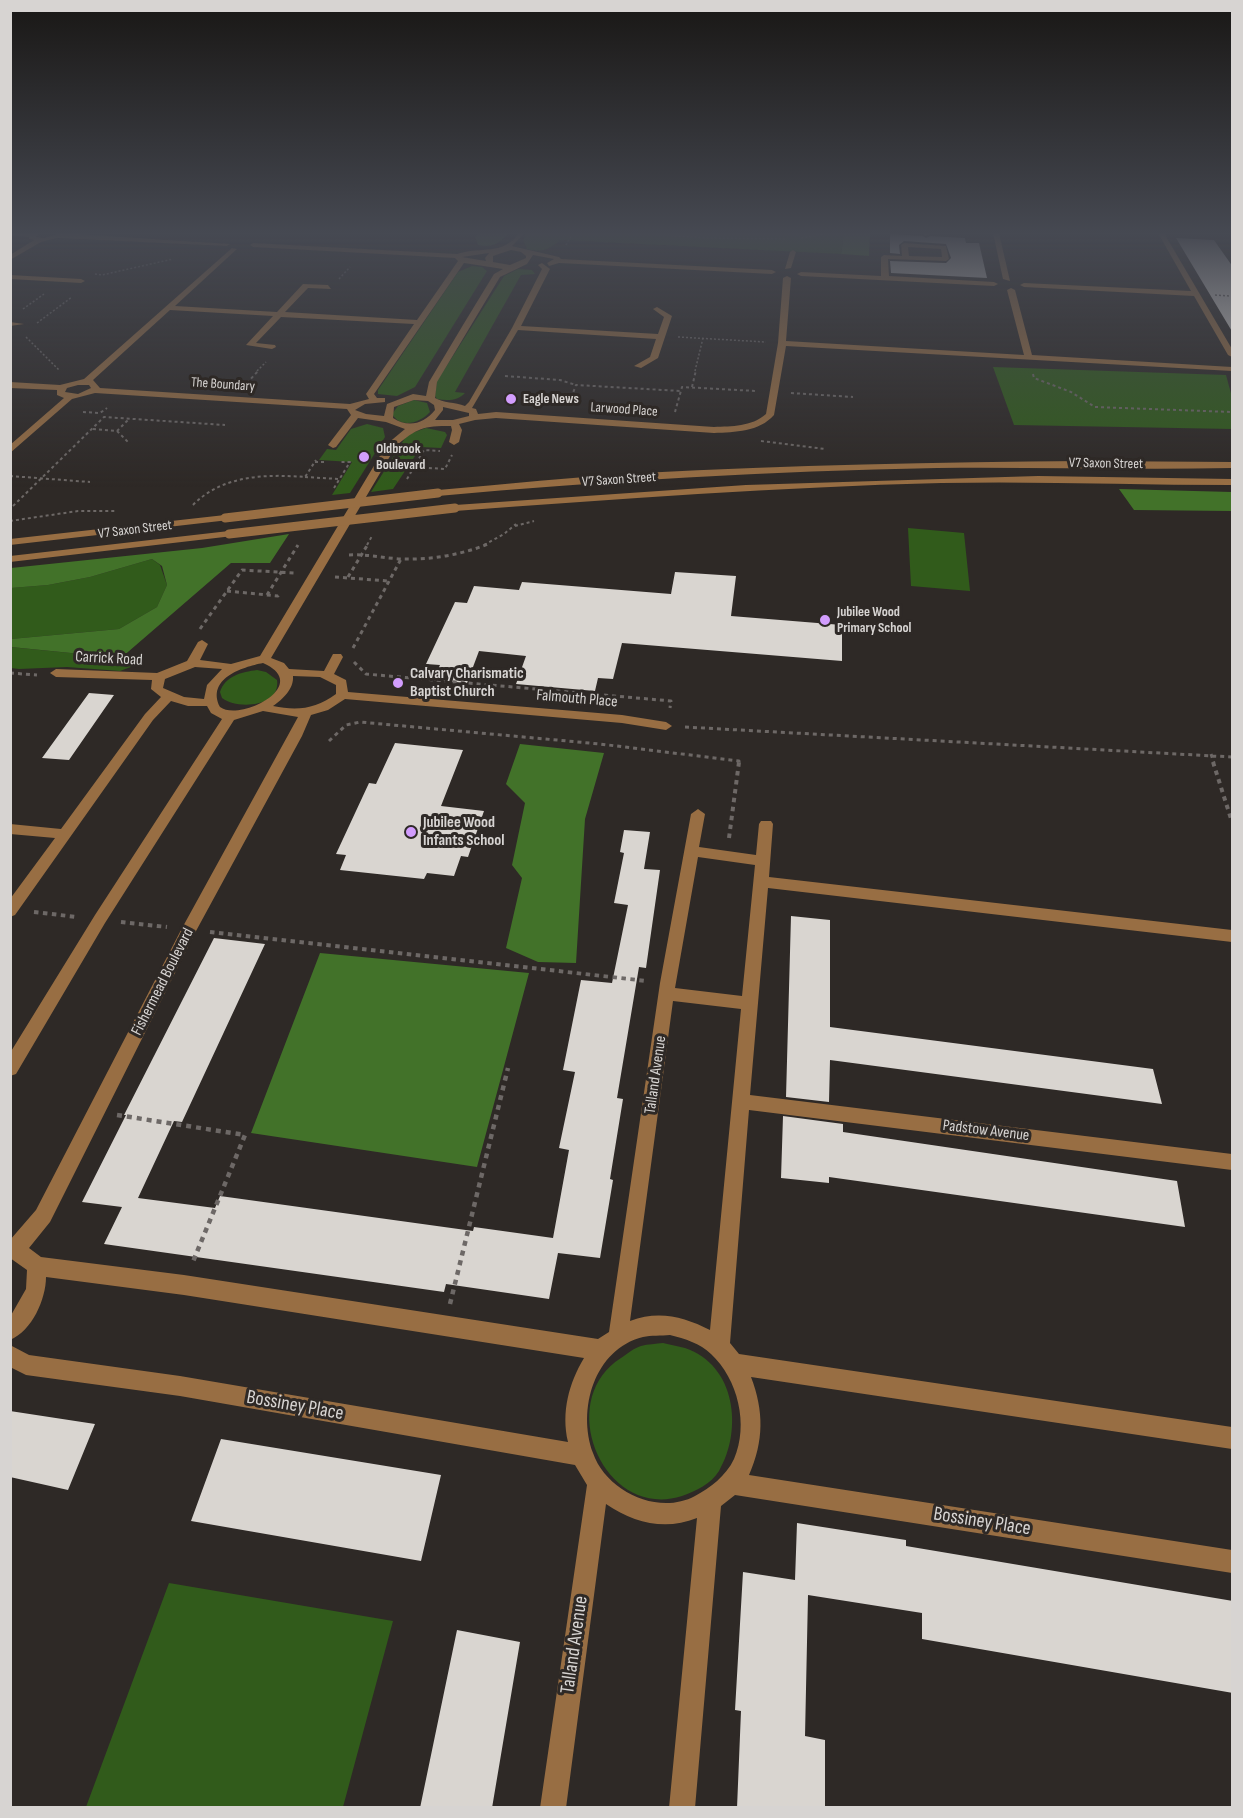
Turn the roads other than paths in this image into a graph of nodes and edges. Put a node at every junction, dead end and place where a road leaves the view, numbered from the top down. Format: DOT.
graph roads {
  1 [pos="158,318"];
  2 [pos="275,318"];
  3 [pos="335,318"];
  4 [pos="421,318"];
  5 [pos="472,318"];
  6 [pos="521,318"];
  7 [pos="667,318"];
  8 [pos="784,318"];
  9 [pos="1018,318"];
  10 [pos="1211,318"];
  11 [pos="418,322"];
  12 [pos="10,324"];
  13 [pos="20,324"];
  14 [pos="516,328"];
  15 [pos="661,337"];
  16 [pos="782,343"];
  17 [pos="271,351"];
  18 [pos="1233,355"];
  19 [pos="1028,356"];
  20 [pos="638,366"];
  21 [pos="1233,369"];
  22 [pos="86,382"];
  23 [pos="433,382"];
  24 [pos="10,385"];
  25 [pos="62,388"];
  26 [pos="94,390"];
  27 [pos="70,396"];
  28 [pos="413,397"];
  29 [pos="374,400"];
  30 [pos="398,401"];
  31 [pos="434,401"];
  32 [pos="467,408"];
  33 [pos="353,410"];
  34 [pos="474,417"];
  35 [pos="391,422"];
  36 [pos="426,423"];
  37 [pos="454,423"];
  38 [pos="413,427"];
  39 [pos="454,442"];
  40 [pos="392,444"];
  41 [pos="333,445"];
  42 [pos="10,450"];
  43 [pos="1233,465"];
  44 [pos="1233,482"];
  45 [pos="10,542"];
  46 [pos="10,559"];
  47 [pos="202,644"];
  48 [pos="338,657"];
  49 [pos="264,659"];
  50 [pos="192,663"];
  51 [pos="232,668"];
  52 [pos="57,673"];
  53 [pos="286,673"];
  54 [pos="328,674"];
  55 [pos="159,677"];
  56 [pos="342,695"];
  57 [pos="168,697"];
  58 [pos="209,702"];
  59 [pos="265,708"];
  60 [pos="306,712"];
  61 [pos="229,718"];
  62 [pos="666,726"];
  63 [pos="698,814"];
  64 [pos="766,824"];
  65 [pos="10,829"];
  66 [pos="64,834"];
  67 [pos="693,851"];
  68 [pos="763,861"];
  69 [pos="761,882"];
  70 [pos="11,911"];
  71 [pos="1233,936"];
  72 [pos="668,988"];
  73 [pos="751,1004"];
  74 [pos="10,1069"];
  75 [pos="740,1101"];
  76 [pos="1233,1162"];
  77 [pos="13,1249"];
  78 [pos="37,1266"];
  79 [pos="10,1330"];
  80 [pos="618,1337"];
  81 [pos="719,1347"];
  82 [pos="601,1350"];
  83 [pos="10,1355"];
  84 [pos="734,1364"];
  85 [pos="1233,1438"];
  86 [pos="582,1455"];
  87 [pos="598,1483"];
  88 [pos="731,1483"];
  89 [pos="710,1501"];
  90 [pos="1233,1562"];
  91 [pos="553,1808"];
  92 [pos="682,1808"];
  1 -- 22 [label="street"];
  2 -- 17 [label="street"];
  3 -- 11 [label="street"];
  4 -- 11 [label="street"];
  5 -- 23 [label="street"];
  6 -- 14 [label="street"];
  7 -- 15 [label="street"];
  8 -- 16 [label="street"];
  9 -- 19 [label="street"];
  10 -- 18 [label="street"];
  11 -- 29 [label="street"];
  12 -- 13 [label="street"];
  14 -- 15 [label="street"];
  14 -- 32 [label="street"];
  15 -- 20 [label="street"];
  16 -- 19 [label="street"];
  16 -- 34 [label="street, Larwood Place"];
  19 -- 21 [label="street"];
  22 -- 25 [label="street"];
  22 -- 26 [label="street"];
  23 -- 28 [label="street"];
  23 -- 31 [label="street"];
  24 -- 25 [label="street"];
  25 -- 27 [label="street"];
  26 -- 27 [label="street, The Boundary"];
  26 -- 33 [label="street, The Boundary"];
  27 -- 42 [label="street"];
  28 -- 30 [label="street"];
  28 -- 31 [label="street"];
  29 -- 30 [label="street"];
  29 -- 33 [label="street"];
  30 -- 35 [label="street"];
  31 -- 32 [label="street"];
  31 -- 36 [label="street"];
  32 -- 34 [label="street"];
  33 -- 35 [label="street"];
  33 -- 41 [label="street"];
  34 -- 37 [label="street, Larwood Place"];
  35 -- 38 [label="street"];
  35 -- 40 [label="street"];
  36 -- 37 [label="street, Larwood Place"];
  36 -- 38 [label="street"];
  37 -- 39 [label="street"];
  38 -- 40 [label="street"];
  40 -- 49 [label="street"];
  43 -- 45 [label="street, V7 Saxon Street, bridge"];
  44 -- 46 [label="street, V7 Saxon Street, bridge"];
  47 -- 50 [label="street"];
  48 -- 54 [label="street"];
  49 -- 51 [label="street"];
  49 -- 53 [label="street"];
  50 -- 51 [label="street"];
  50 -- 55 [label="street"];
  51 -- 58 [label="street"];
  52 -- 55 [label="street, Carrick Road"];
  53 -- 54 [label="street"];
  53 -- 59 [label="street"];
  54 -- 56 [label="street"];
  55 -- 57 [label="street"];
  56 -- 60 [label="street"];
  56 -- 62 [label="street, Falmouth Place"];
  57 -- 58 [label="street"];
  57 -- 66 [label="street"];
  58 -- 61 [label="street"];
  59 -- 60 [label="street"];
  59 -- 61 [label="street"];
  60 -- 77 [label="street, Fishermead Boulevard"];
  61 -- 74 [label="street"];
  63 -- 67 [label="street, Talland Avenue"];
  64 -- 68 [label="street"];
  65 -- 66 [label="street"];
  66 -- 70 [label="street"];
  67 -- 68 [label="street"];
  67 -- 72 [label="street, Talland Avenue"];
  68 -- 69 [label="street"];
  69 -- 71 [label="street"];
  69 -- 73 [label="street"];
  72 -- 73 [label="street"];
  72 -- 80 [label="street, Talland Avenue"];
  73 -- 75 [label="street"];
  75 -- 76 [label="street, Padstow Avenue"];
  75 -- 81 [label="street"];
  77 -- 78 [label="street"];
  78 -- 79 [label="street"];
  78 -- 82 [label="street"];
  80 -- 81 [label="street"];
  80 -- 82 [label="street"];
  81 -- 84 [label="street"];
  82 -- 86 [label="street"];
  83 -- 86 [label="street, Bossiney Place"];
  84 -- 85 [label="street"];
  84 -- 88 [label="street"];
  86 -- 87 [label="street"];
  87 -- 89 [label="street"];
  87 -- 91 [label="street, Talland Avenue"];
  88 -- 89 [label="street"];
  88 -- 90 [label="street, Bossiney Place"];
  89 -- 92 [label="street"];
}
